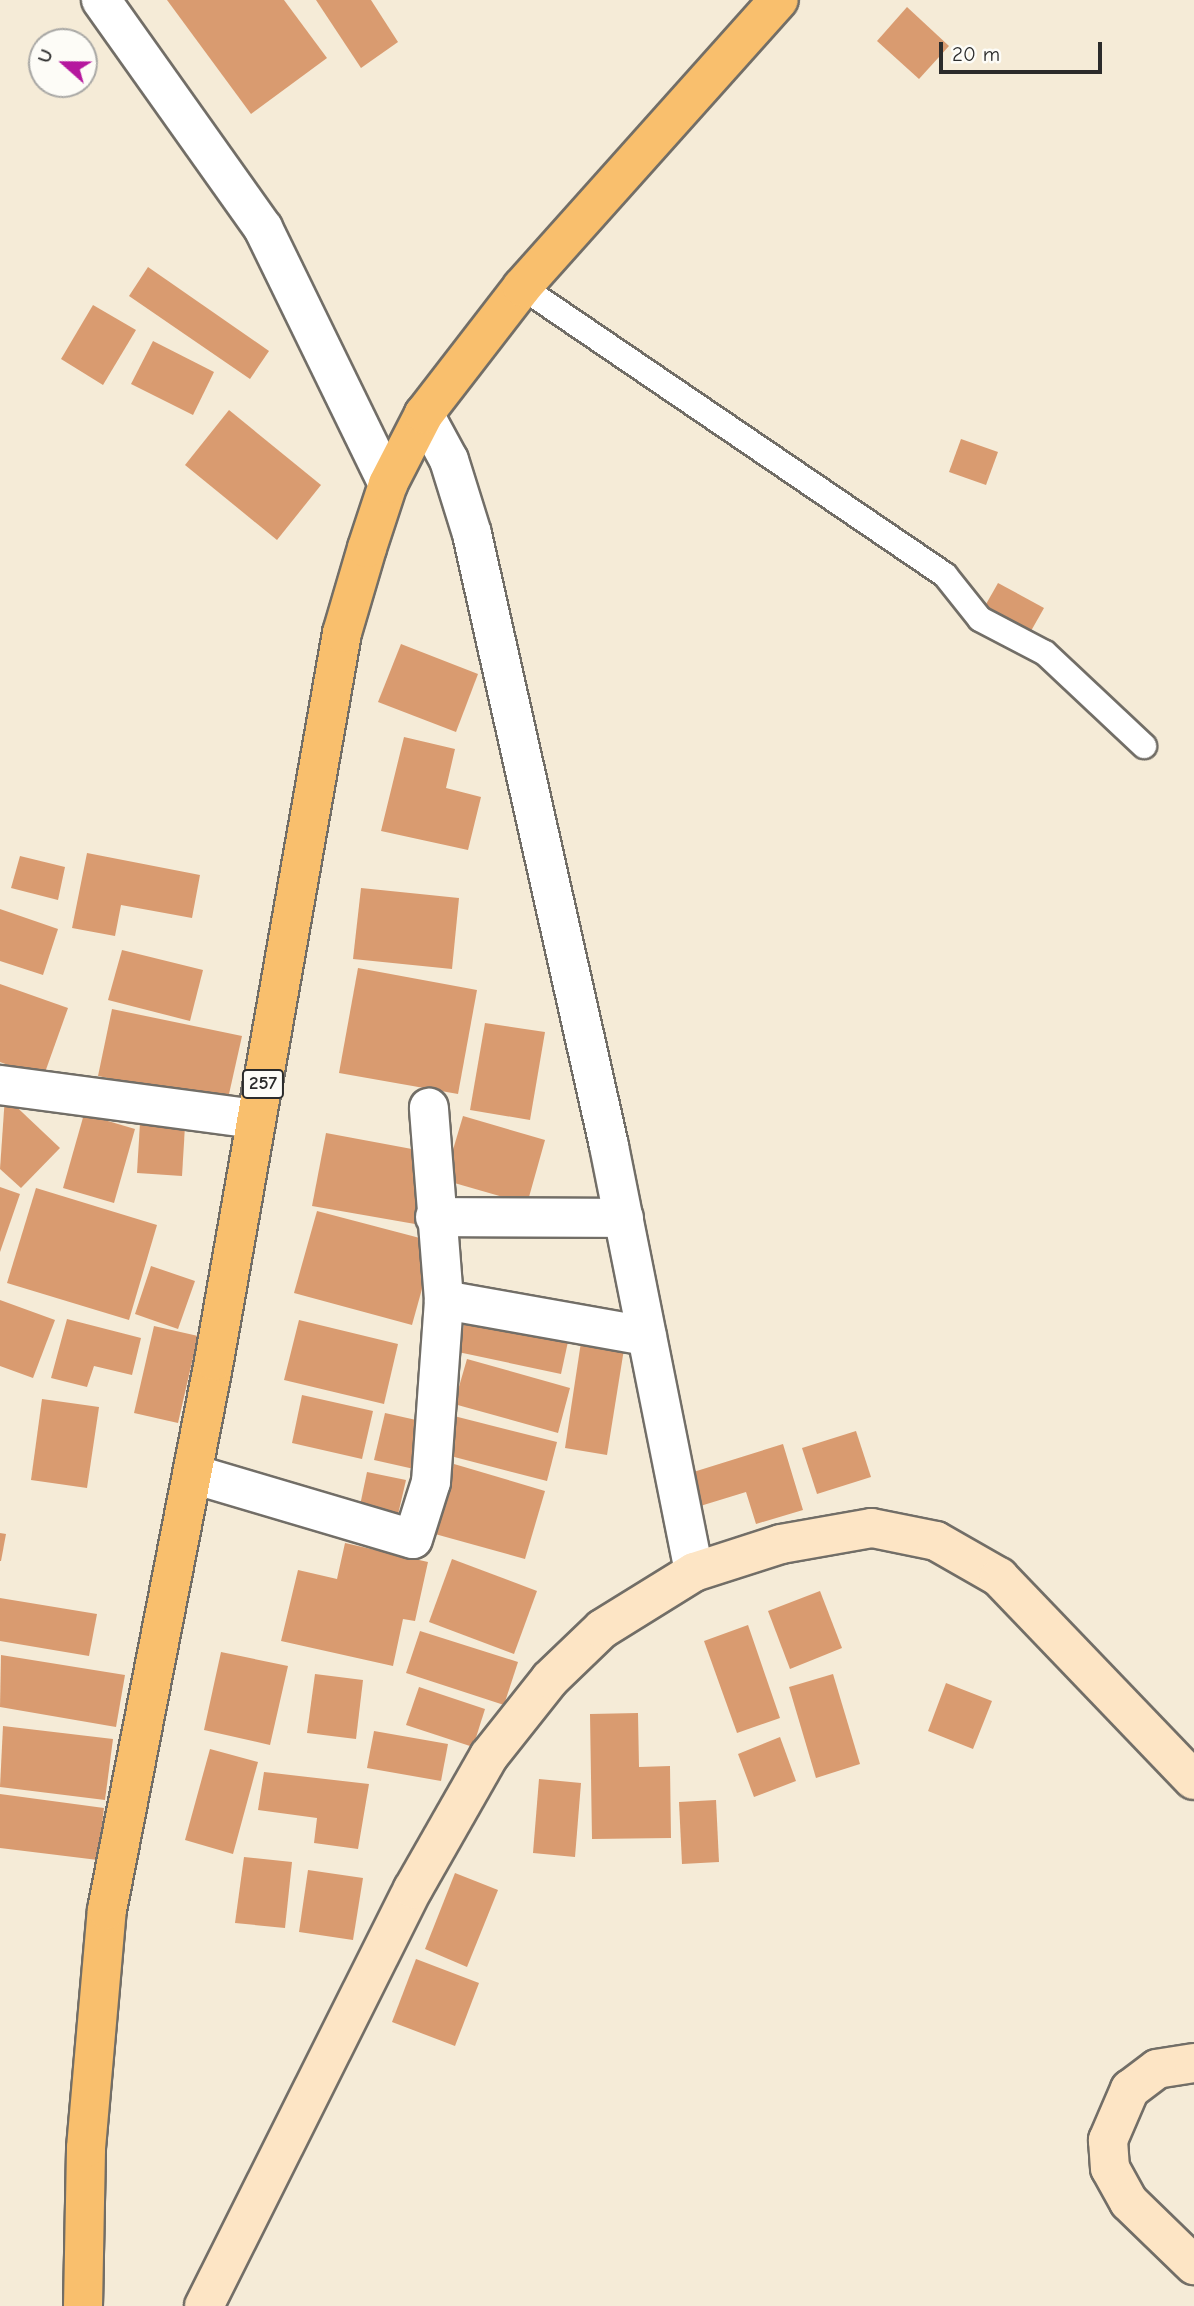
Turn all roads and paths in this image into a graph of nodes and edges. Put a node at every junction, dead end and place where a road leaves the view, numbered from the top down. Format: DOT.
graph roads {
  1 [pos="101,0"];
  2 [pos="779,0"];
  3 [pos="522,287"];
  4 [pos="424,414"];
  5 [pos="388,484"];
  6 [pos="1144,746"];
  7 [pos="0,1085"];
  8 [pos="429,1108"];
  9 [pos="256,1119"];
  10 [pos="435,1217"];
  11 [pos="624,1218"];
  12 [pos="444,1300"];
  13 [pos="647,1336"];
  14 [pos="193,1474"];
  15 [pos="694,1572"];
  16 [pos="1194,1780"];
  17 [pos="1194,2063"];
  18 [pos="1194,2265"];
  19 [pos="83,2306"];
  20 [pos="204,2306"];
  1 -- 5 [label="street"];
  2 -- 3 [label="main road, 257"];
  3 -- 4 [label="main road, 257"];
  3 -- 6 [label="lane"];
  4 -- 5 [label="main road, 257"];
  4 -- 11 [label="street"];
  5 -- 9 [label="main road, 257"];
  7 -- 9 [label="street"];
  8 -- 10 [label="street"];
  9 -- 14 [label="main road, 257"];
  10 -- 11 [label="street"];
  10 -- 12 [label="street"];
  11 -- 13 [label="street"];
  12 -- 13 [label="street"];
  12 -- 14 [label="street"];
  13 -- 15 [label="street"];
  14 -- 19 [label="main road, 257"];
  15 -- 16 [label="street"];
  15 -- 20 [label="street"];
  17 -- 18 [label="street"];
}
